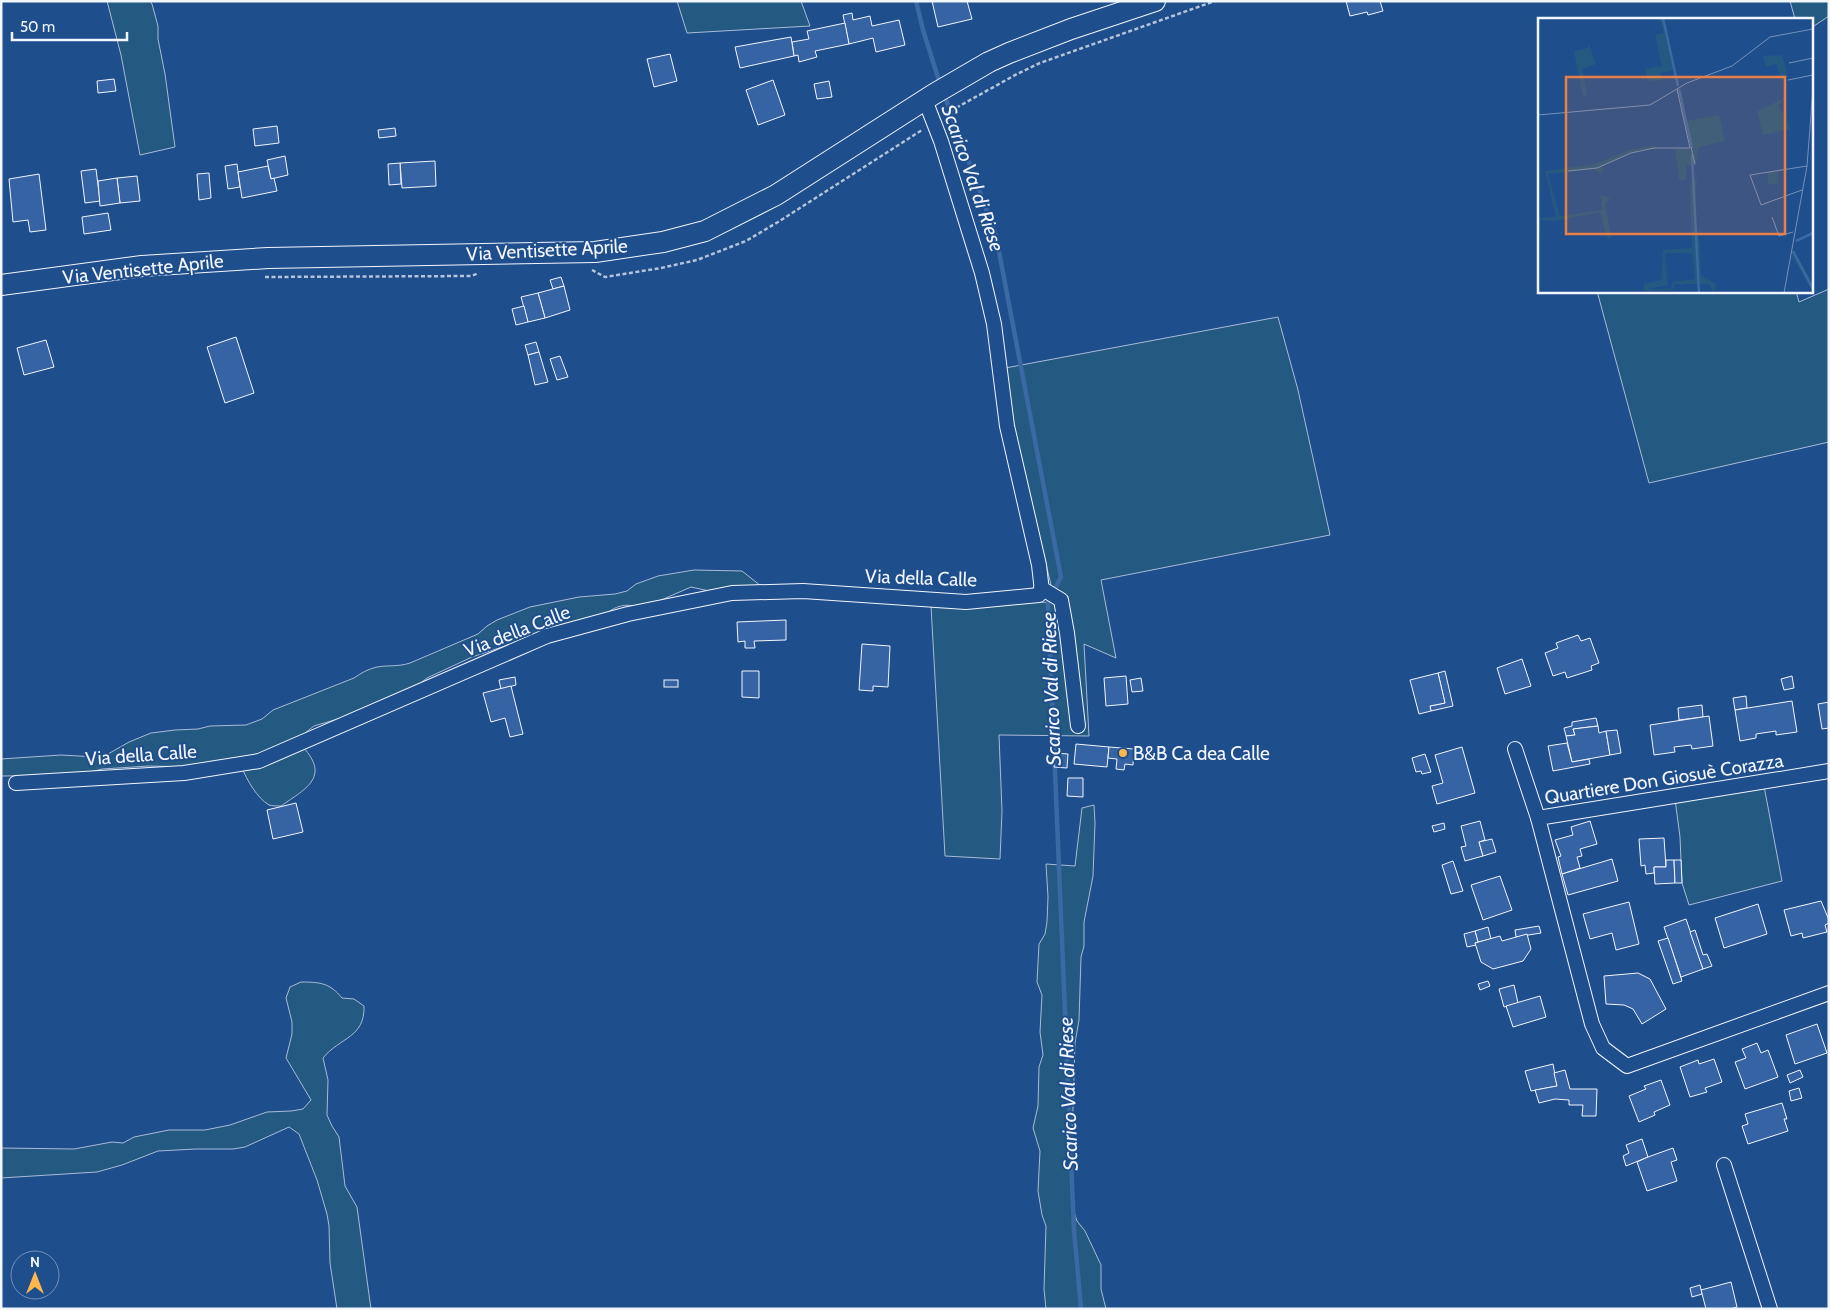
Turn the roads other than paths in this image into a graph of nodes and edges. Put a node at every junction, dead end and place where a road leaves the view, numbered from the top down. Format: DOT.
graph roads {
  1 [pos="1155,1"];
  2 [pos="936,93"];
  3 [pos="1,285"];
  4 [pos="1041,588"];
  5 [pos="1078,726"];
  6 [pos="1515,749"];
  7 [pos="1829,771"];
  8 [pos="16,783"];
  9 [pos="1538,818"];
  10 [pos="1829,993"];
  11 [pos="1724,1166"];
  12 [pos="1770,1309"];
  1 -- 2 [label="main road, Via Ventisette Aprile"];
  2 -- 3 [label="main road, Via Ventisette Aprile"];
  2 -- 4 [label="street"];
  4 -- 5 [label="street"];
  4 -- 8 [label="street, Via della Calle"];
  6 -- 9 [label="street"];
  7 -- 9 [label="street, Quartiere Don Giosuè Corazza"];
  9 -- 10 [label="street, Quartiere Don Giosuè Corazza"];
  11 -- 12 [label="street"];
}
